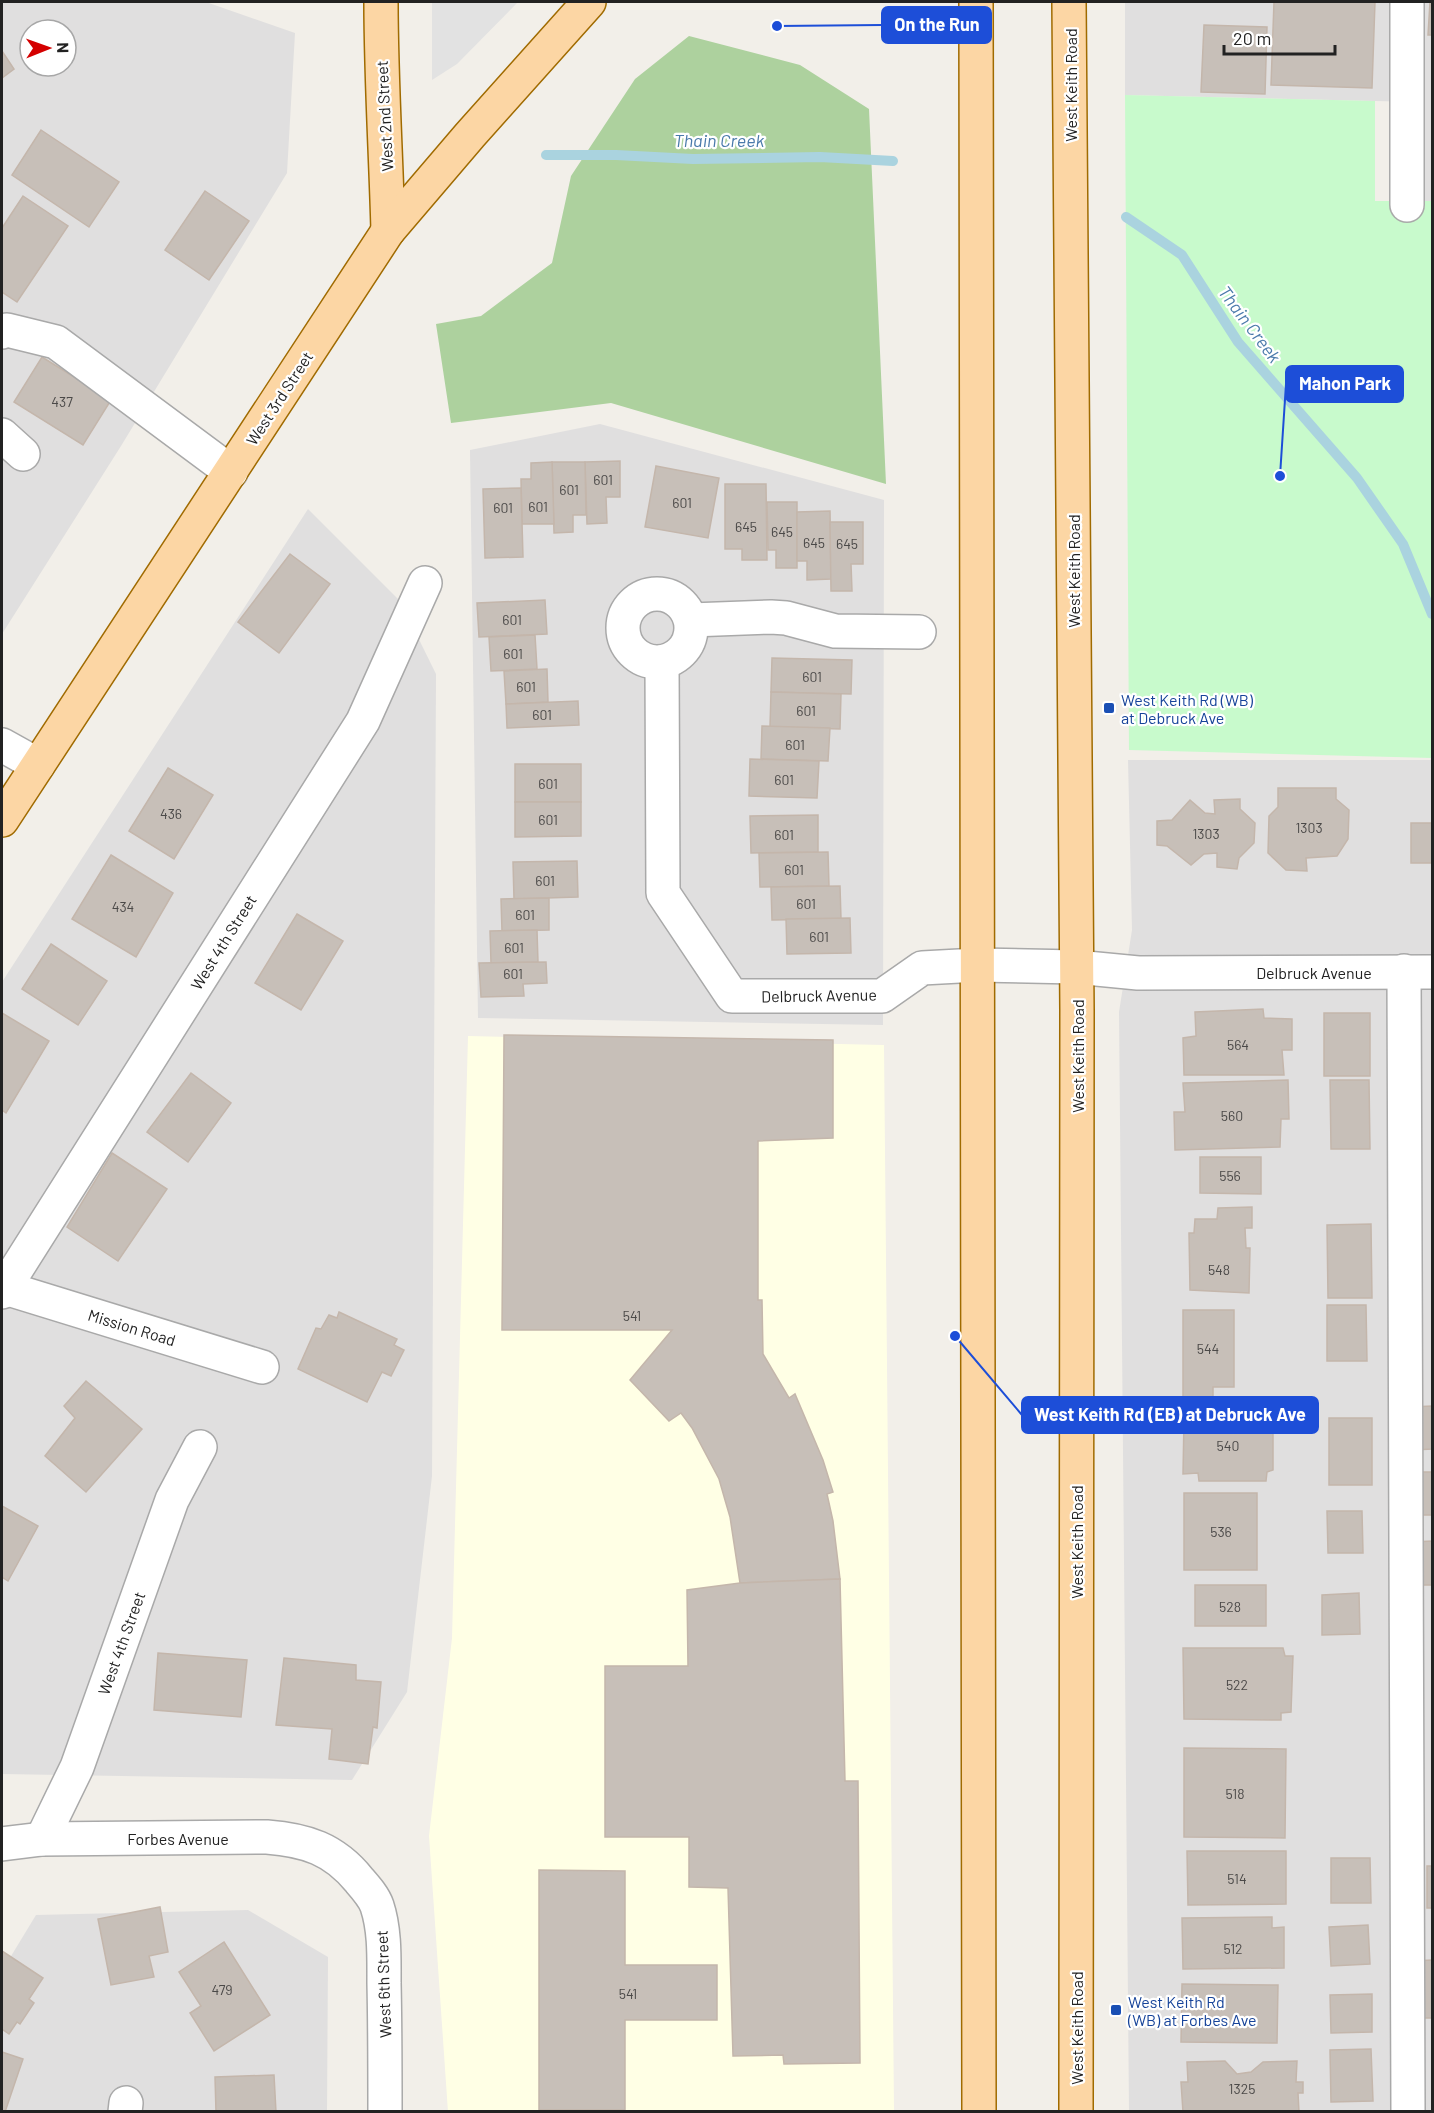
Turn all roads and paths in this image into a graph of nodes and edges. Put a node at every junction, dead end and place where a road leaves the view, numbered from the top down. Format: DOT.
graph roads {
  1 [pos="381,2"];
  2 [pos="589,2"];
  3 [pos="976,2"];
  4 [pos="1069,2"];
  5 [pos="1407,2"];
  6 [pos="1407,205"];
  7 [pos="388,231"];
  8 [pos="2,332"];
  9 [pos="231,472"];
  10 [pos="425,583"];
  11 [pos="691,620"];
  12 [pos="919,632"];
  13 [pos="662,662"];
  14 [pos="2,745"];
  15 [pos="38,765"];
  16 [pos="2,820"];
  17 [pos="978,965"];
  18 [pos="1076,967"];
  19 [pos="1418,972"];
  20 [pos="2,1289"];
  21 [pos="262,1367"];
  22 [pos="200,1447"];
  23 [pos="42,1839"];
  24 [pos="2,1844"];
  25 [pos="348,1867"];
  26 [pos="385,2112"];
  27 [pos="980,2112"];
  28 [pos="1076,2112"];
  29 [pos="1407,2112"];
  1 -- 7 [label="main road, West 2nd Street"];
  2 -- 7 [label="main road, West 3rd Street"];
  3 -- 17 [label="main road"];
  4 -- 18 [label="main road, West Keith Road"];
  5 -- 6 [label="street"];
  7 -- 9 [label="main road, West 3rd Street"];
  8 -- 9 [label="street"];
  9 -- 15 [label="main road, West 3rd Street"];
  10 -- 20 [label="street, West 4th Street"];
  11 -- 12 [label="street"];
  11 -- 13 [label="street"];
  11 -- 13 [label="street"];
  13 -- 17 [label="street, Delbruck Avenue"];
  14 -- 15 [label="street"];
  15 -- 16 [label="main road, West 3rd Street"];
  17 -- 18 [label="street, Delbruck Avenue"];
  17 -- 27 [label="main road"];
  18 -- 19 [label="street, Delbruck Avenue"];
  18 -- 28 [label="main road, West Keith Road"];
  19 -- 29 [label="street"];
  20 -- 21 [label="street, Mission Road"];
  22 -- 23 [label="street, West 4th Street"];
  23 -- 24 [label="street, Forbes Avenue"];
  23 -- 25 [label="street, Forbes Avenue"];
  25 -- 26 [label="street, West 6th Street"];
}
